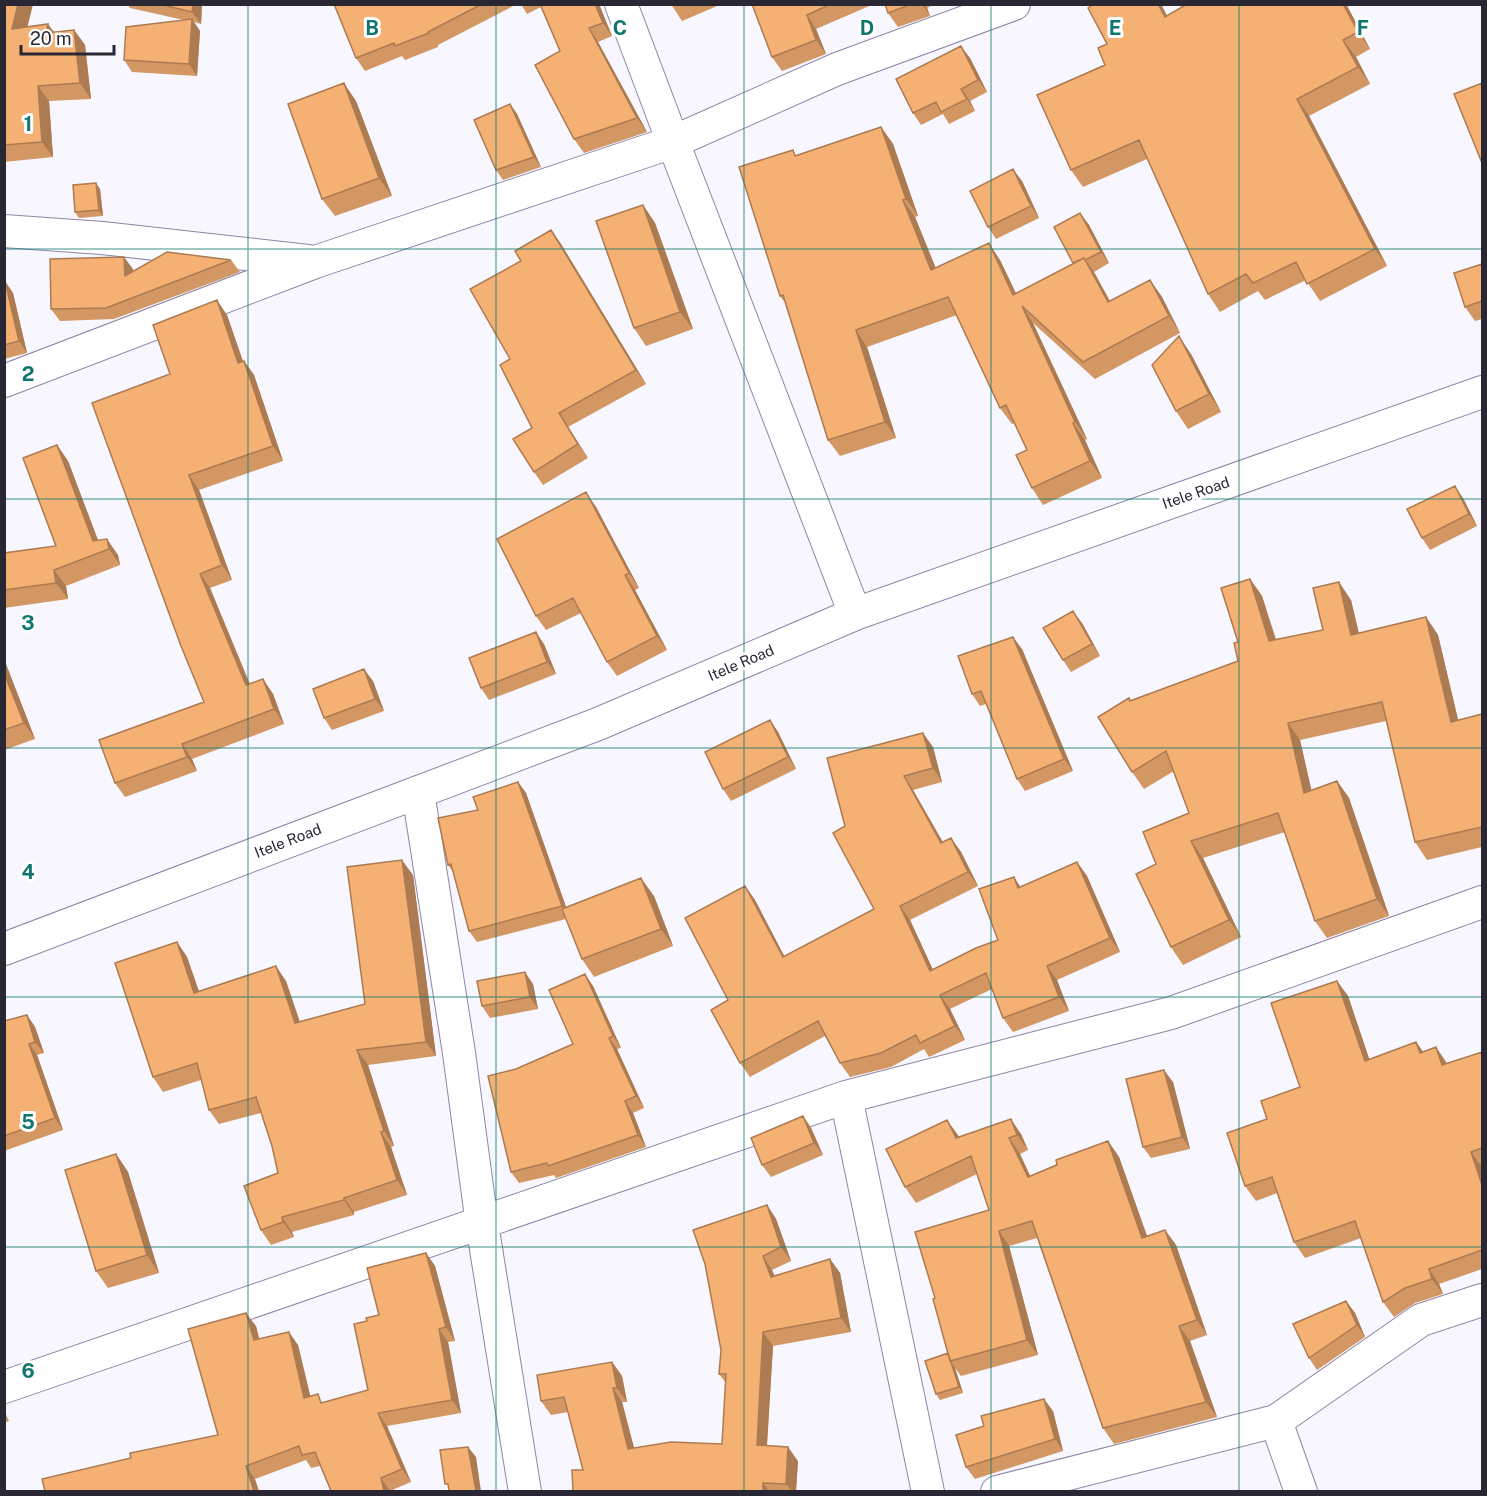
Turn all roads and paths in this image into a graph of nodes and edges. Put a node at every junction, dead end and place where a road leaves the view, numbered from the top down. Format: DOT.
graph roads {
  1 [pos="621,4"];
  2 [pos="1014,4"];
  3 [pos="673,142"];
  4 [pos="4,231"];
  5 [pos="315,262"];
  6 [pos="4,381"];
  7 [pos="1482,392"];
  8 [pos="855,614"];
  9 [pos="418,792"];
  10 [pos="1482,902"];
  11 [pos="4,949"];
  12 [pos="846,1097"];
  13 [pos="482,1224"];
  14 [pos="1482,1300"];
  15 [pos="4,1387"];
  16 [pos="1276,1421"];
  17 [pos="525,1491"];
  18 [pos="928,1491"];
  19 [pos="997,1491"];
  20 [pos="1301,1491"];
  1 -- 3 [label="street"];
  2 -- 3 [label="street"];
  3 -- 5 [label="street"];
  3 -- 8 [label="street"];
  4 -- 5 [label="street"];
  5 -- 6 [label="street"];
  7 -- 8 [label="street, Itele Road"];
  8 -- 9 [label="street, Itele Road"];
  9 -- 11 [label="street, Itele Road"];
  9 -- 13 [label="street"];
  10 -- 12 [label="street"];
  12 -- 13 [label="street"];
  12 -- 18 [label="street"];
  13 -- 15 [label="street"];
  13 -- 17 [label="street"];
  14 -- 16 [label="street"];
  16 -- 19 [label="street"];
  16 -- 20 [label="street"];
}
